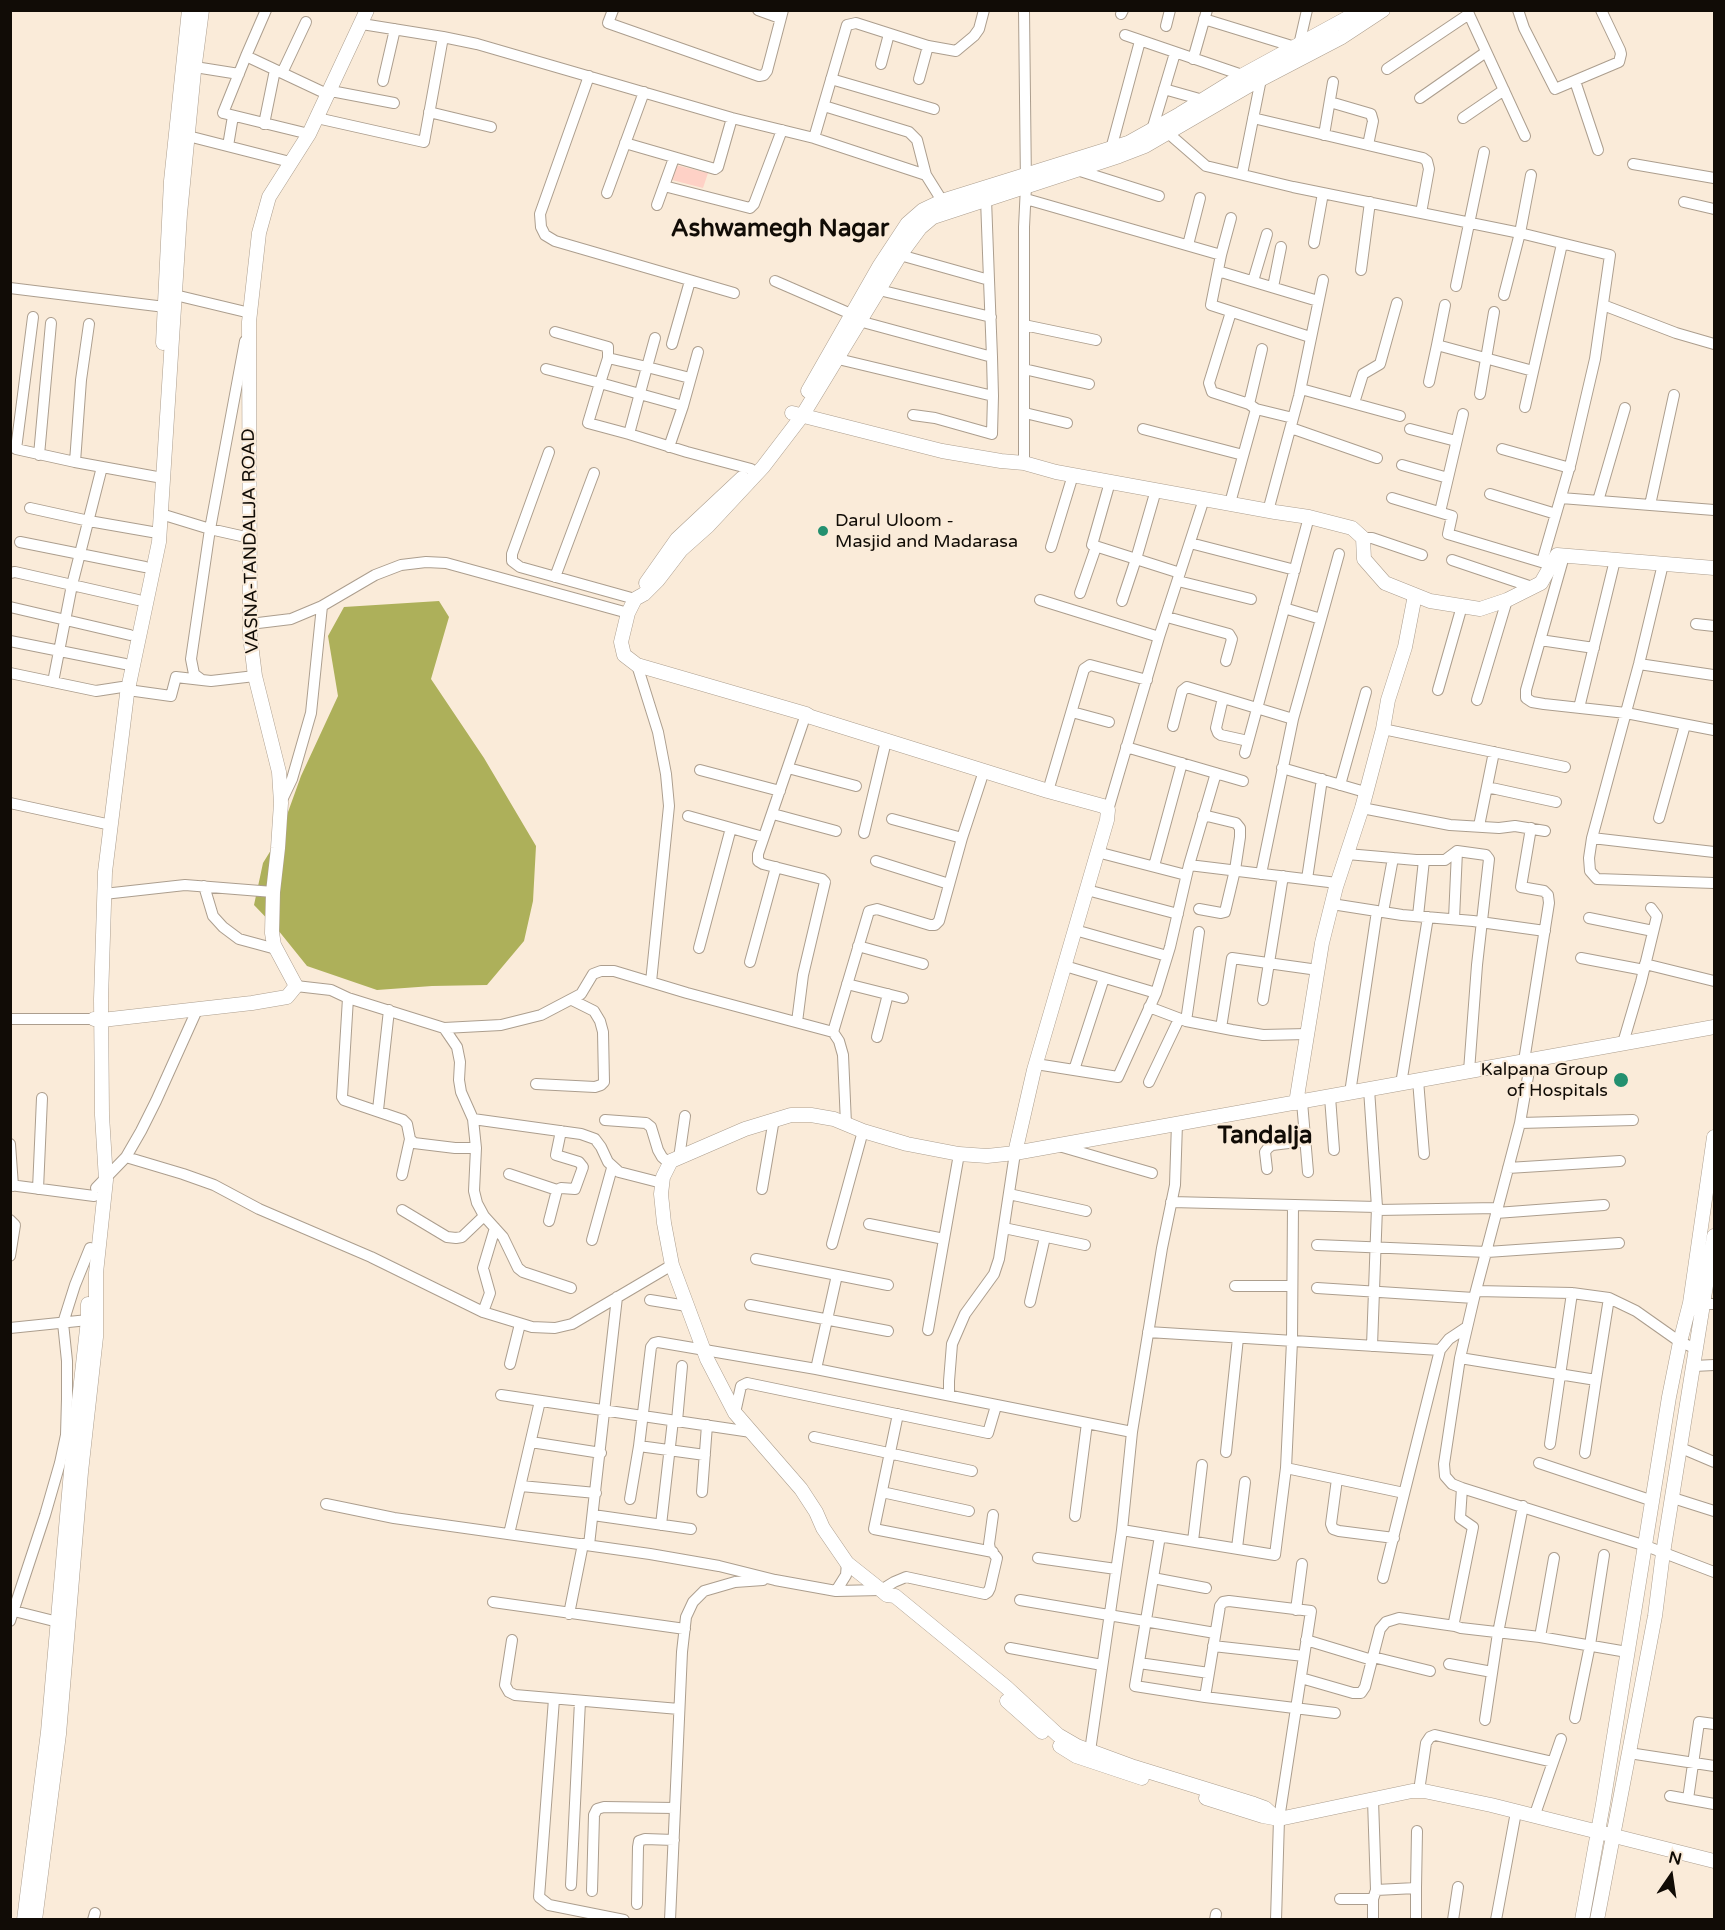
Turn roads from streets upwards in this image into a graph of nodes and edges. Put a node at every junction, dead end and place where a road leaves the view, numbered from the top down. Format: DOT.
graph roads {
  1 [pos="189,10"];
  2 [pos="202,10"];
  3 [pos="266,10"];
  4 [pos="367,10"];
  5 [pos="613,10"];
  6 [pos="758,10"];
  7 [pos="984,10"];
  8 [pos="1024,10"];
  9 [pos="1170,10"];
  10 [pos="1307,10"];
  11 [pos="1362,10"];
  12 [pos="1383,10"];
  13 [pos="1518,10"];
  14 [pos="1601,10"];
  15 [pos="1468,12"];
  16 [pos="781,14"];
  17 [pos="1206,15"];
  18 [pos="306,22"];
  19 [pos="362,24"];
  20 [pos="1166,26"];
  21 [pos="395,29"];
  22 [pos="889,34"];
  23 [pos="1125,35"];
  24 [pos="443,37"];
  25 [pos="1140,41"];
  26 [pos="928,46"];
  27 [pos="1297,46"];
  28 [pos="1486,52"];
  29 [pos="1175,53"];
  30 [pos="246,56"];
  31 [pos="1192,59"];
  32 [pos="881,64"];
  33 [pos="195,67"];
  34 [pos="1387,69"];
  35 [pos="278,71"];
  36 [pos="239,74"];
  37 [pos="1243,75"];
  38 [pos="588,76"];
  39 [pos="831,79"];
  40 [pos="919,79"];
  41 [pos="1258,80"];
  42 [pos="383,81"];
  43 [pos="1575,81"];
  44 [pos="1334,82"];
  45 [pos="1164,89"];
  46 [pos="1504,90"];
  47 [pos="644,92"];
  48 [pos="330,93"];
  49 [pos="1420,98"];
  50 [pos="1203,100"];
  51 [pos="1330,102"];
  52 [pos="394,104"];
  53 [pos="824,106"];
  54 [pos="934,109"];
  55 [pos="429,112"];
  56 [pos="233,116"];
  57 [pos="317,118"];
  58 [pos="732,118"];
  59 [pos="1253,118"];
  60 [pos="1463,118"];
  61 [pos="264,123"];
  62 [pos="491,127"];
  63 [pos="782,130"];
  64 [pos="1152,130"];
  65 [pos="1168,133"];
  66 [pos="309,134"];
  67 [pos="1324,135"];
  68 [pos="188,136"];
  69 [pos="1525,136"];
  70 [pos="814,138"];
  71 [pos="626,143"];
  72 [pos="1368,145"];
  73 [pos="228,146"];
  74 [pos="1598,150"];
  75 [pos="1485,152"];
  76 [pos="1113,153"];
  77 [pos="674,158"];
  78 [pos="290,162"];
  79 [pos="1633,164"];
  80 [pos="1077,170"];
  81 [pos="1242,174"];
  82 [pos="926,175"];
  83 [pos="1531,175"];
  84 [pos="1714,178"];
  85 [pos="664,186"];
  86 [pos="1026,186"];
  87 [pos="608,193"];
  88 [pos="1323,193"];
  89 [pos="1159,196"];
  90 [pos="1200,198"];
  91 [pos="986,199"];
  92 [pos="1370,202"];
  93 [pos="1684,202"];
  94 [pos="657,205"];
  95 [pos="946,206"];
  96 [pos="1714,209"];
  97 [pos="1420,213"];
  98 [pos="1231,218"];
  99 [pos="1468,223"];
  100 [pos="1520,233"];
  101 [pos="1267,234"];
  102 [pos="1314,243"];
  103 [pos="1562,244"];
  104 [pos="1188,245"];
  105 [pos="1281,247"];
  106 [pos="900,255"];
  107 [pos="1221,255"];
  108 [pos="1361,270"];
  109 [pos="1218,271"];
  110 [pos="989,280"];
  111 [pos="1323,280"];
  112 [pos="690,281"];
  113 [pos="775,281"];
  114 [pos="1253,281"];
  115 [pos="1456,286"];
  116 [pos="1273,287"];
  117 [pos="10,288"];
  118 [pos="879,290"];
  119 [pos="734,293"];
  120 [pos="175,295"];
  121 [pos="1504,295"];
  122 [pos="1318,301"];
  123 [pos="1397,303"];
  124 [pos="1445,305"];
  125 [pos="1602,305"];
  126 [pos="165,307"];
  127 [pos="1231,312"];
  128 [pos="1494,312"];
  129 [pos="33,317"];
  130 [pos="992,317"];
  131 [pos="249,318"];
  132 [pos="855,318"];
  133 [pos="51,323"];
  134 [pos="90,324"];
  135 [pos="1024,325"];
  136 [pos="555,332"];
  137 [pos="1311,337"];
  138 [pos="655,338"];
  139 [pos="1096,340"];
  140 [pos="672,344"];
  141 [pos="1714,344"];
  142 [pos="1437,345"];
  143 [pos="1262,349"];
  144 [pos="698,352"];
  145 [pos="992,357"];
  146 [pos="608,358"];
  147 [pos="838,359"];
  148 [pos="1487,359"];
  149 [pos="647,367"];
  150 [pos="546,369"];
  151 [pos="1024,369"];
  152 [pos="1533,371"];
  153 [pos="690,378"];
  154 [pos="1429,382"];
  155 [pos="600,383"];
  156 [pos="1089,384"];
  157 [pos="1301,389"];
  158 [pos="640,394"];
  159 [pos="1480,394"];
  160 [pos="1674,395"];
  161 [pos="993,396"];
  162 [pos="1353,403"];
  163 [pos="16,404"];
  164 [pos="683,406"];
  165 [pos="1252,407"];
  166 [pos="1525,407"];
  167 [pos="1625,408"];
  168 [pos="1025,413"];
  169 [pos="1462,414"];
  170 [pos="797,415"];
  171 [pos="913,415"];
  172 [pos="1400,416"];
  173 [pos="1066,423"];
  174 [pos="1292,423"];
  175 [pos="1143,429"];
  176 [pos="1410,429"];
  177 [pos="629,434"];
  178 [pos="1456,441"];
  179 [pos="669,447"];
  180 [pos="13,448"];
  181 [pos="1502,449"];
  182 [pos="549,452"];
  183 [pos="39,455"];
  184 [pos="1243,455"];
  185 [pos="1377,458"];
  186 [pos="75,462"];
  187 [pos="1024,463"];
  188 [pos="1402,465"];
  189 [pos="102,467"];
  190 [pos="1570,468"];
  191 [pos="751,469"];
  192 [pos="594,473"];
  193 [pos="1073,475"];
  194 [pos="157,477"];
  195 [pos="1448,478"];
  196 [pos="1110,482"];
  197 [pos="1156,490"];
  198 [pos="1490,494"];
  199 [pos="1392,498"];
  200 [pos="1561,498"];
  201 [pos="1204,499"];
  202 [pos="1598,501"];
  203 [pos="1230,504"];
  204 [pos="1650,506"];
  205 [pos="30,508"];
  206 [pos="159,508"];
  207 [pos="1714,510"];
  208 [pos="1268,511"];
  209 [pos="1440,512"];
  210 [pos="1556,514"];
  211 [pos="1309,517"];
  212 [pos="89,521"];
  213 [pos="210,529"];
  214 [pos="152,531"];
  215 [pos="250,538"];
  216 [pos="1363,538"];
  217 [pos="20,542"];
  218 [pos="1190,543"];
  219 [pos="1051,547"];
  220 [pos="1096,547"];
  221 [pos="81,554"];
  222 [pos="1339,554"];
  223 [pos="1422,555"];
  224 [pos="1564,556"];
  225 [pos="1136,559"];
  226 [pos="1452,560"];
  227 [pos="1616,560"];
  228 [pos="1547,564"];
  229 [pos="1663,564"];
  230 [pos="145,567"];
  231 [pos="1714,568"];
  232 [pos="1295,570"];
  233 [pos="10,573"];
  234 [pos="555,577"];
  235 [pos="1179,577"];
  236 [pos="72,585"];
  237 [pos="1532,587"];
  238 [pos="1080,593"];
  239 [pos="1415,595"];
  240 [pos="639,597"];
  241 [pos="1251,599"];
  242 [pos="138,600"];
  243 [pos="1040,600"];
  244 [pos="1507,600"];
  245 [pos="1122,601"];
  246 [pos="322,606"];
  247 [pos="1462,606"];
  248 [pos="10,607"];
  249 [pos="1284,608"];
  250 [pos="628,614"];
  251 [pos="1167,617"];
  252 [pos="1321,619"];
  253 [pos="66,620"];
  254 [pos="250,624"];
  255 [pos="1696,624"];
  256 [pos="1714,626"];
  257 [pos="130,635"];
  258 [pos="1159,637"];
  259 [pos="1540,640"];
  260 [pos="10,641"];
  261 [pos="1594,648"];
  262 [pos="59,651"];
  263 [pos="1226,661"];
  264 [pos="125,664"];
  265 [pos="1639,664"];
  266 [pos="637,665"];
  267 [pos="10,673"];
  268 [pos="1713,675"];
  269 [pos="255,676"];
  270 [pos="202,680"];
  271 [pos="1147,680"];
  272 [pos="52,682"];
  273 [pos="125,689"];
  274 [pos="1438,690"];
  275 [pos="1366,692"];
  276 [pos="1223,698"];
  277 [pos="1478,700"];
  278 [pos="1257,708"];
  279 [pos="1579,708"];
  280 [pos="1071,712"];
  281 [pos="1626,713"];
  282 [pos="806,714"];
  283 [pos="1293,719"];
  284 [pos="1109,722"];
  285 [pos="1685,725"];
  286 [pos="1173,726"];
  287 [pos="1383,729"];
  288 [pos="1714,730"];
  289 [pos="885,741"];
  290 [pos="1248,741"];
  291 [pos="1126,747"];
  292 [pos="1494,752"];
  293 [pos="1245,753"];
  294 [pos="1182,763"];
  295 [pos="1565,767"];
  296 [pos="788,768"];
  297 [pos="1282,768"];
  298 [pos="700,770"];
  299 [pos="984,771"];
  300 [pos="1216,773"];
  301 [pos="1322,780"];
  302 [pos="1244,781"];
  303 [pos="1340,785"];
  304 [pos="856,786"];
  305 [pos="1487,787"];
  306 [pos="780,791"];
  307 [pos="1048,791"];
  308 [pos="1365,792"];
  309 [pos="1556,802"];
  310 [pos="10,803"];
  311 [pos="280,803"];
  312 [pos="1362,808"];
  313 [pos="1108,810"];
  314 [pos="773,814"];
  315 [pos="1203,815"];
  316 [pos="688,816"];
  317 [pos="1659,818"];
  318 [pos="892,819"];
  319 [pos="107,824"];
  320 [pos="1479,826"];
  321 [pos="731,828"];
  322 [pos="1531,828"];
  323 [pos="836,831"];
  324 [pos="1545,831"];
  325 [pos="864,833"];
  326 [pos="763,837"];
  327 [pos="962,838"];
  328 [pos="1592,838"];
  329 [pos="1457,851"];
  330 [pos="1097,852"];
  331 [pos="1714,852"];
  332 [pos="1347,854"];
  333 [pos="1393,858"];
  334 [pos="1424,860"];
  335 [pos="876,861"];
  336 [pos="1154,866"];
  337 [pos="776,867"];
  338 [pos="1187,870"];
  339 [pos="1235,870"];
  340 [pos="1261,874"];
  341 [pos="1283,876"];
  342 [pos="1307,879"];
  343 [pos="1337,883"];
  344 [pos="1714,883"];
  345 [pos="949,884"];
  346 [pos="204,886"];
  347 [pos="1087,890"];
  348 [pos="273,892"];
  349 [pos="104,894"];
  350 [pos="1332,904"];
  351 [pos="1651,908"];
  352 [pos="1199,909"];
  353 [pos="1380,911"];
  354 [pos="1178,914"];
  355 [pos="1423,916"];
  356 [pos="1589,918"];
  357 [pos="1454,919"];
  358 [pos="1482,922"];
  359 [pos="1075,930"];
  360 [pos="1545,931"];
  361 [pos="1199,932"];
  362 [pos="1653,932"];
  363 [pos="858,946"];
  364 [pos="699,948"];
  365 [pos="276,949"];
  366 [pos="1167,956"];
  367 [pos="1581,958"];
  368 [pos="750,962"];
  369 [pos="1269,963"];
  370 [pos="922,964"];
  371 [pos="1065,966"];
  372 [pos="1644,967"];
  373 [pos="1318,970"];
  374 [pos="1104,978"];
  375 [pos="1714,981"];
  376 [pos="651,982"];
  377 [pos="847,984"];
  378 [pos="296,986"];
  379 [pos="1156,993"];
  380 [pos="888,994"];
  381 [pos="576,997"];
  382 [pos="348,998"];
  383 [pos="903,998"];
  384 [pos="1263,1000"];
  385 [pos="1149,1007"];
  386 [pos="197,1010"];
  387 [pos="389,1010"];
  388 [pos="14,1016"];
  389 [pos="97,1019"];
  390 [pos="1183,1020"];
  391 [pos="797,1022"];
  392 [pos="1714,1027"];
  393 [pos="444,1028"];
  394 [pos="1221,1028"];
  395 [pos="833,1032"];
  396 [pos="1307,1034"];
  397 [pos="877,1036"];
  398 [pos="1623,1043"];
  399 [pos="1528,1060"];
  400 [pos="1036,1064"];
  401 [pos="1074,1070"];
  402 [pos="1469,1071"];
  403 [pos="1418,1080"];
  404 [pos="1149,1082"];
  405 [pos="536,1084"];
  406 [pos="1401,1084"];
  407 [pos="1369,1089"];
  408 [pos="1350,1093"];
  409 [pos="1330,1097"];
  410 [pos="42,1098"];
  411 [pos="1299,1102"];
  412 [pos="378,1110"];
  413 [pos="685,1116"];
  414 [pos="473,1119"];
  415 [pos="774,1119"];
  416 [pos="605,1120"];
  417 [pos="1633,1120"];
  418 [pos="1520,1123"];
  419 [pos="846,1124"];
  420 [pos="1177,1124"];
  421 [pos="561,1131"];
  422 [pos="863,1131"];
  423 [pos="1714,1137"];
  424 [pos="410,1139"];
  425 [pos="1305,1141"];
  426 [pos="10,1144"];
  427 [pos="1055,1145"];
  428 [pos="476,1148"];
  429 [pos="1334,1150"];
  430 [pos="1015,1153"];
  431 [pos="959,1154"];
  432 [pos="1424,1154"];
  433 [pos="126,1157"];
  434 [pos="675,1161"];
  435 [pos="1620,1161"];
  436 [pos="612,1168"];
  437 [pos="1508,1168"];
  438 [pos="1267,1169"];
  439 [pos="1308,1172"];
  440 [pos="1152,1173"];
  441 [pos="402,1174"];
  442 [pos="509,1174"];
  443 [pos="662,1183"];
  444 [pos="12,1185"];
  445 [pos="99,1188"];
  446 [pos="38,1189"];
  447 [pos="762,1189"];
  448 [pos="557,1190"];
  449 [pos="1009,1194"];
  450 [pos="1171,1202"];
  451 [pos="1293,1205"];
  452 [pos="1604,1205"];
  453 [pos="1377,1208"];
  454 [pos="402,1210"];
  455 [pos="1497,1210"];
  456 [pos="1086,1211"];
  457 [pos="484,1216"];
  458 [pos="10,1220"];
  459 [pos="549,1221"];
  460 [pos="869,1224"];
  461 [pos="495,1228"];
  462 [pos="1004,1228"];
  463 [pos="1714,1236"];
  464 [pos="1046,1237"];
  465 [pos="944,1239"];
  466 [pos="592,1240"];
  467 [pos="1619,1243"];
  468 [pos="832,1244"];
  469 [pos="1085,1245"];
  470 [pos="1317,1245"];
  471 [pos="90,1248"];
  472 [pos="1376,1248"];
  473 [pos="1487,1252"];
  474 [pos="10,1256"];
  475 [pos="756,1259"];
  476 [pos="672,1265"];
  477 [pos="837,1275"];
  478 [pos="888,1285"];
  479 [pos="1235,1286"];
  480 [pos="1292,1286"];
  481 [pos="572,1288"];
  482 [pos="1317,1288"];
  483 [pos="1374,1292"];
  484 [pos="1572,1293"];
  485 [pos="1475,1295"];
  486 [pos="617,1297"];
  487 [pos="1609,1298"];
  488 [pos="650,1300"];
  489 [pos="1030,1302"];
  490 [pos="1709,1304"];
  491 [pos="750,1305"];
  492 [pos="687,1306"];
  493 [pos="483,1312"];
  494 [pos="827,1319"];
  495 [pos="87,1320"];
  496 [pos="63,1323"];
  497 [pos="520,1324"];
  498 [pos="1467,1327"];
  499 [pos="10,1328"];
  500 [pos="888,1330"];
  501 [pos="928,1330"];
  502 [pos="1148,1332"];
  503 [pos="1238,1338"];
  504 [pos="1292,1341"];
  505 [pos="1680,1342"];
  506 [pos="1372,1346"];
  507 [pos="703,1349"];
  508 [pos="1697,1349"];
  509 [pos="1440,1350"];
  510 [pos="1460,1358"];
  511 [pos="510,1364"];
  512 [pos="1714,1365"];
  513 [pos="682,1366"];
  514 [pos="1694,1366"];
  515 [pos="816,1369"];
  516 [pos="1560,1374"];
  517 [pos="1596,1380"];
  518 [pos="501,1395"];
  519 [pos="949,1395"];
  520 [pos="540,1401"];
  521 [pos="996,1406"];
  522 [pos="605,1410"];
  523 [pos="735,1413"];
  524 [pos="898,1414"];
  525 [pos="643,1416"];
  526 [pos="675,1421"];
  527 [pos="1087,1423"];
  528 [pos="707,1425"];
  529 [pos="751,1432"];
  530 [pos="1132,1432"];
  531 [pos="814,1437"];
  532 [pos="531,1442"];
  533 [pos="1550,1444"];
  534 [pos="639,1446"];
  535 [pos="1681,1448"];
  536 [pos="670,1450"];
  537 [pos="1226,1452"];
  538 [pos="601,1453"];
  539 [pos="890,1453"];
  540 [pos="1585,1453"];
  541 [pos="705,1455"];
  542 [pos="1714,1462"];
  543 [pos="1539,1463"];
  544 [pos="1202,1465"];
  545 [pos="1286,1468"];
  546 [pos="972,1471"];
  547 [pos="1337,1479"];
  548 [pos="1245,1482"];
  549 [pos="521,1486"];
  550 [pos="1461,1488"];
  551 [pos="702,1492"];
  552 [pos="882,1492"];
  553 [pos="596,1493"];
  554 [pos="1404,1493"];
  555 [pos="1673,1498"];
  556 [pos="630,1499"];
  557 [pos="1653,1501"];
  558 [pos="326,1504"];
  559 [pos="1523,1506"];
  560 [pos="969,1511"];
  561 [pos="1714,1511"];
  562 [pos="593,1515"];
  563 [pos="993,1515"];
  564 [pos="1075,1516"];
  565 [pos="661,1525"];
  566 [pos="691,1529"];
  567 [pos="1122,1530"];
  568 [pos="509,1534"];
  569 [pos="1160,1536"];
  570 [pos="1394,1538"];
  571 [pos="1192,1541"];
  572 [pos="586,1544"];
  573 [pos="1646,1546"];
  574 [pos="1237,1548"];
  575 [pos="993,1552"];
  576 [pos="1663,1553"];
  577 [pos="1604,1555"];
  578 [pos="1038,1558"];
  579 [pos="1554,1558"];
  580 [pos="847,1563"];
  581 [pos="1302,1564"];
  582 [pos="1116,1569"];
  583 [pos="1714,1572"];
  584 [pos="1153,1578"];
  585 [pos="1383,1578"];
  586 [pos="775,1580"];
  587 [pos="1206,1588"];
  588 [pos="836,1591"];
  589 [pos="884,1593"];
  590 [pos="1020,1600"];
  591 [pos="493,1602"];
  592 [pos="1296,1610"];
  593 [pos="569,1614"];
  594 [pos="1109,1615"];
  595 [pos="12,1616"];
  596 [pos="1146,1621"];
  597 [pos="58,1622"];
  598 [pos="1455,1626"];
  599 [pos="685,1629"];
  600 [pos="1215,1633"];
  601 [pos="1498,1633"];
  602 [pos="1540,1637"];
  603 [pos="512,1640"];
  604 [pos="1306,1640"];
  605 [pos="1590,1645"];
  606 [pos="1213,1646"];
  607 [pos="1011,1648"];
  608 [pos="1627,1652"];
  609 [pos="1304,1656"];
  610 [pos="1372,1658"];
  611 [pos="1139,1663"];
  612 [pos="1449,1664"];
  613 [pos="1102,1665"];
  614 [pos="1430,1671"];
  615 [pos="1492,1672"];
  616 [pos="1209,1673"];
  617 [pos="1301,1678"];
  618 [pos="1205,1697"];
  619 [pos="554,1699"];
  620 [pos="580,1701"];
  621 [pos="1296,1708"];
  622 [pos="680,1709"];
  623 [pos="1335,1713"];
  624 [pos="1575,1718"];
  625 [pos="1485,1720"];
  626 [pos="1714,1724"];
  627 [pos="1561,1739"];
  628 [pos="1629,1754"];
  629 [pos="1089,1756"];
  630 [pos="1553,1762"];
  631 [pos="1692,1763"];
  632 [pos="1714,1766"];
  633 [pos="1419,1791"];
  634 [pos="1670,1796"];
  635 [pos="1688,1799"];
  636 [pos="1373,1800"];
  637 [pos="1714,1804"];
  638 [pos="675,1808"];
  639 [pos="1516,1812"];
  640 [pos="1534,1816"];
  641 [pos="1278,1818"];
  642 [pos="1416,1831"];
  643 [pos="1605,1834"];
  644 [pos="674,1840"];
  645 [pos="1714,1861"];
  646 [pos="571,1885"];
  647 [pos="1458,1887"];
  648 [pos="1416,1888"];
  649 [pos="592,1891"];
  650 [pos="1375,1895"];
  651 [pos="1340,1899"];
  652 [pos="637,1904"];
  653 [pos="24,1920"];
  654 [pos="35,1920"];
  655 [pos="624,1920"];
  656 [pos="670,1920"];
  657 [pos="1276,1920"];
  658 [pos="1373,1920"];
  659 [pos="1416,1920"];
  660 [pos="1453,1920"];
  661 [pos="1496,1920"];
  662 [pos="1582,1920"];
  663 [pos="1597,1920"];
  1 -- 126 [label="street"];
  2 -- 33 [label="street"];
  3 -- 30 [label="street"];
  4 -- 19 [label="street, VASNA-TANDALJA ROAD"];
  5 -- 16 [label="street"];
  6 -- 16 [label="street"];
  7 -- 26 [label="street"];
  8 -- 86 [label="street"];
  9 -- 20 [label="street"];
  10 -- 27 [label="street"];
  11 -- 27 [label="street"];
  12 -- 41 [label="street"];
  13 -- 43 [label="street"];
  14 -- 43 [label="street"];
  15 -- 28 [label="street"];
  15 -- 34 [label="street"];
  17 -- 27 [label="street"];
  17 -- 31 [label="street"];
  18 -- 35 [label="street"];
  19 -- 21 [label="street"];
  19 -- 48 [label="street, VASNA-TANDALJA ROAD"];
  21 -- 24 [label="street"];
  21 -- 42 [label="street"];
  22 -- 26 [label="street"];
  22 -- 32 [label="street"];
  22 -- 39 [label="street"];
  23 -- 25 [label="street"];
  24 -- 38 [label="street"];
  24 -- 55 [label="street"];
  25 -- 29 [label="street"];
  25 -- 76 [label="street"];
  26 -- 40 [label="street"];
  27 -- 37 [label="street"];
  28 -- 46 [label="street"];
  28 -- 49 [label="street"];
  29 -- 31 [label="street"];
  29 -- 45 [label="street"];
  30 -- 35 [label="street"];
  30 -- 36 [label="street"];
  31 -- 37 [label="street"];
  33 -- 36 [label="street"];
  33 -- 68 [label="street"];
  35 -- 48 [label="street"];
  35 -- 61 [label="street"];
  36 -- 56 [label="street"];
  37 -- 41 [label="street"];
  37 -- 50 [label="street"];
  38 -- 47 [label="street"];
  38 -- 112 [label="street"];
  39 -- 53 [label="street"];
  39 -- 54 [label="street"];
  41 -- 59 [label="street"];
  41 -- 65 [label="street"];
  43 -- 74 [label="street"];
  44 -- 51 [label="street"];
  45 -- 50 [label="street"];
  45 -- 64 [label="street"];
  46 -- 60 [label="street"];
  46 -- 69 [label="street"];
  47 -- 58 [label="street"];
  47 -- 71 [label="street"];
  48 -- 52 [label="street"];
  48 -- 57 [label="street, VASNA-TANDALJA ROAD"];
  50 -- 64 [label="street"];
  51 -- 67 [label="street"];
  51 -- 72 [label="street"];
  53 -- 70 [label="street"];
  53 -- 82 [label="street"];
  55 -- 57 [label="street"];
  55 -- 62 [label="street"];
  56 -- 61 [label="street"];
  56 -- 73 [label="street"];
  57 -- 66 [label="street, VASNA-TANDALJA ROAD"];
  58 -- 63 [label="street"];
  58 -- 77 [label="street"];
  59 -- 67 [label="street"];
  59 -- 81 [label="street"];
  61 -- 66 [label="street"];
  63 -- 70 [label="street"];
  63 -- 85 [label="street"];
  64 -- 76 [label="street"];
  65 -- 76 [label="street"];
  65 -- 81 [label="street"];
  66 -- 78 [label="street, VASNA-TANDALJA ROAD"];
  67 -- 72 [label="street"];
  68 -- 73 [label="street"];
  68 -- 120 [label="street"];
  70 -- 82 [label="street"];
  71 -- 77 [label="street"];
  71 -- 87 [label="street"];
  72 -- 97 [label="street"];
  73 -- 78 [label="street"];
  75 -- 99 [label="street"];
  76 -- 80 [label="street"];
  76 -- 86 [label="street"];
  77 -- 85 [label="street"];
  78 -- 131 [label="street, VASNA-TANDALJA ROAD"];
  79 -- 84 [label="street"];
  80 -- 86 [label="street"];
  80 -- 89 [label="street"];
  81 -- 88 [label="street"];
  82 -- 95 [label="street"];
  83 -- 100 [label="street"];
  85 -- 94 [label="street"];
  86 -- 91 [label="street"];
  86 -- 95 [label="street"];
  86 -- 104 [label="street"];
  86 -- 135 [label="street"];
  88 -- 92 [label="street"];
  88 -- 102 [label="street"];
  90 -- 104 [label="street"];
  91 -- 95 [label="street"];
  91 -- 110 [label="street"];
  92 -- 97 [label="street"];
  92 -- 108 [label="street"];
  93 -- 96 [label="street"];
  95 -- 106 [label="street"];
  95 -- 132 [label="street"];
  97 -- 99 [label="street"];
  98 -- 107 [label="street"];
  99 -- 100 [label="street"];
  99 -- 115 [label="street"];
  100 -- 103 [label="street"];
  100 -- 121 [label="street"];
  101 -- 114 [label="street"];
  103 -- 125 [label="street"];
  103 -- 152 [label="street"];
  104 -- 107 [label="street"];
  105 -- 116 [label="street"];
  106 -- 110 [label="street"];
  106 -- 118 [label="street"];
  107 -- 109 [label="street"];
  109 -- 114 [label="street"];
  109 -- 127 [label="street"];
  110 -- 130 [label="street"];
  111 -- 122 [label="street"];
  112 -- 119 [label="street"];
  112 -- 140 [label="street"];
  113 -- 132 [label="street"];
  114 -- 116 [label="street"];
  116 -- 122 [label="street"];
  117 -- 126 [label="street"];
  118 -- 130 [label="street"];
  118 -- 132 [label="street"];
  120 -- 131 [label="street"];
  120 -- 206 [label="street"];
  122 -- 137 [label="street"];
  123 -- 162 [label="street"];
  124 -- 142 [label="street"];
  125 -- 141 [label="street"];
  125 -- 190 [label="street"];
  126 -- 194 [label="street"];
  127 -- 137 [label="street"];
  127 -- 165 [label="street"];
  128 -- 148 [label="street"];
  129 -- 163 [label="street"];
  130 -- 145 [label="street"];
  131 -- 213 [label="street"];
  131 -- 215 [label="street, VASNA-TANDALJA ROAD"];
  132 -- 145 [label="street"];
  132 -- 147 [label="street"];
  132 -- 170 [label="street"];
  133 -- 183 [label="street"];
  134 -- 186 [label="street"];
  135 -- 139 [label="street"];
  135 -- 151 [label="street"];
  136 -- 146 [label="street"];
  137 -- 157 [label="street"];
  138 -- 149 [label="street"];
  142 -- 148 [label="street"];
  142 -- 154 [label="street"];
  143 -- 165 [label="street"];
  144 -- 153 [label="street"];
  145 -- 161 [label="street"];
  146 -- 149 [label="street"];
  146 -- 155 [label="street"];
  147 -- 161 [label="street"];
  147 -- 170 [label="street"];
  148 -- 152 [label="street"];
  148 -- 159 [label="street"];
  149 -- 153 [label="street"];
  149 -- 158 [label="street"];
  150 -- 155 [label="street"];
  151 -- 156 [label="street"];
  151 -- 168 [label="street"];
  152 -- 166 [label="street"];
  153 -- 164 [label="street"];
  155 -- 158 [label="street"];
  155 -- 177 [label="street"];
  157 -- 162 [label="street"];
  157 -- 174 [label="street"];
  158 -- 164 [label="street"];
  158 -- 177 [label="street"];
  160 -- 204 [label="street"];
  161 -- 171 [label="street"];
  162 -- 172 [label="street"];
  163 -- 180 [label="street"];
  164 -- 179 [label="street"];
  165 -- 174 [label="street"];
  165 -- 184 [label="street"];
  167 -- 202 [label="street"];
  168 -- 173 [label="street"];
  168 -- 187 [label="street"];
  169 -- 178 [label="street"];
  170 -- 187 [label="street"];
  170 -- 191 [label="street"];
  170 -- 240 [label="street"];
  174 -- 185 [label="street"];
  174 -- 208 [label="street"];
  175 -- 184 [label="street"];
  176 -- 178 [label="street"];
  177 -- 179 [label="street"];
  178 -- 195 [label="street"];
  179 -- 191 [label="street"];
  180 -- 183 [label="street"];
  181 -- 190 [label="street"];
  182 -- 234 [label="street"];
  183 -- 186 [label="street"];
  184 -- 203 [label="street"];
  186 -- 189 [label="street"];
  187 -- 193 [label="street"];
  188 -- 195 [label="street"];
  189 -- 194 [label="street"];
  189 -- 212 [label="street"];
  190 -- 200 [label="street"];
  191 -- 240 [label="street"];
  192 -- 234 [label="street"];
  193 -- 196 [label="street"];
  193 -- 219 [label="street"];
  194 -- 206 [label="street"];
  195 -- 209 [label="street"];
  196 -- 197 [label="street"];
  196 -- 220 [label="street"];
  197 -- 201 [label="street"];
  197 -- 225 [label="street"];
  198 -- 210 [label="street"];
  199 -- 209 [label="street"];
  200 -- 202 [label="street"];
  200 -- 210 [label="street"];
  201 -- 203 [label="street"];
  201 -- 218 [label="street"];
  202 -- 204 [label="street"];
  203 -- 208 [label="street"];
  204 -- 207 [label="street"];
  205 -- 212 [label="street"];
  206 -- 213 [label="street"];
  206 -- 214 [label="street"];
  206 -- 273 [label="street"];
  208 -- 211 [label="street"];
  209 -- 228 [label="street"];
  210 -- 228 [label="street"];
  211 -- 216 [label="street"];
  211 -- 232 [label="street"];
  212 -- 214 [label="street"];
  212 -- 221 [label="street"];
  213 -- 215 [label="street"];
  213 -- 270 [label="street"];
  214 -- 230 [label="street"];
  215 -- 254 [label="street, VASNA-TANDALJA ROAD"];
  216 -- 223 [label="street"];
  216 -- 239 [label="street"];
  217 -- 221 [label="street"];
  218 -- 232 [label="street"];
  218 -- 235 [label="street"];
  220 -- 225 [label="street"];
  220 -- 238 [label="street"];
  221 -- 230 [label="street"];
  221 -- 236 [label="street"];
  222 -- 252 [label="street"];
  224 -- 227 [label="street"];
  224 -- 228 [label="street"];
  224 -- 259 [label="street"];
  225 -- 235 [label="street"];
  225 -- 245 [label="street"];
  226 -- 237 [label="street"];
  227 -- 229 [label="street"];
  227 -- 261 [label="street"];
  228 -- 237 [label="street"];
  229 -- 231 [label="street"];
  229 -- 265 [label="street"];
  230 -- 242 [label="street"];
  232 -- 249 [label="street"];
  233 -- 236 [label="street"];
  234 -- 240 [label="street"];
  235 -- 241 [label="street"];
  235 -- 251 [label="street"];
  236 -- 242 [label="street"];
  236 -- 253 [label="street"];
  237 -- 244 [label="street"];
  239 -- 247 [label="street"];
  239 -- 287 [label="street"];
  240 -- 250 [label="street"];
  242 -- 257 [label="street"];
  243 -- 258 [label="street"];
  244 -- 247 [label="street"];
  244 -- 277 [label="street"];
  246 -- 250 [label="street"];
  246 -- 254 [label="street"];
  246 -- 311 [label="street"];
  247 -- 274 [label="street"];
  248 -- 253 [label="street"];
  249 -- 252 [label="street"];
  249 -- 278 [label="street"];
  250 -- 266 [label="street"];
  251 -- 258 [label="street"];
  251 -- 263 [label="street"];
  252 -- 283 [label="street"];
  253 -- 257 [label="street"];
  253 -- 262 [label="street"];
  254 -- 269 [label="street, VASNA-TANDALJA ROAD"];
  255 -- 256 [label="street"];
  257 -- 264 [label="street"];
  258 -- 271 [label="street"];
  259 -- 261 [label="street"];
  259 -- 279 [label="street"];
  260 -- 262 [label="street"];
  261 -- 279 [label="street"];
  262 -- 264 [label="street"];
  262 -- 272 [label="street"];
  264 -- 273 [label="street"];
  265 -- 268 [label="street"];
  265 -- 281 [label="street"];
  266 -- 282 [label="street"];
  266 -- 376 [label="street"];
  267 -- 272 [label="street"];
  269 -- 270 [label="street"];
  269 -- 311 [label="street, VASNA-TANDALJA ROAD"];
  270 -- 273 [label="street"];
  271 -- 280 [label="street"];
  271 -- 291 [label="street"];
  272 -- 273 [label="street"];
  273 -- 319 [label="street"];
  275 -- 303 [label="street"];
  276 -- 278 [label="street"];
  276 -- 286 [label="street"];
  276 -- 290 [label="street"];
  278 -- 283 [label="street"];
  278 -- 290 [label="street"];
  279 -- 281 [label="street"];
  280 -- 284 [label="street"];
  280 -- 307 [label="street"];
  281 -- 285 [label="street"];
  281 -- 328 [label="street"];
  282 -- 289 [label="street"];
  282 -- 296 [label="street"];
  283 -- 297 [label="street"];
  285 -- 288 [label="street"];
  285 -- 317 [label="street"];
  287 -- 292 [label="street"];
  287 -- 308 [label="street"];
  289 -- 299 [label="street"];
  289 -- 325 [label="street"];
  290 -- 293 [label="street"];
  291 -- 294 [label="street"];
  291 -- 313 [label="street"];
  292 -- 295 [label="street"];
  292 -- 305 [label="street"];
  294 -- 300 [label="street"];
  294 -- 336 [label="street"];
  296 -- 304 [label="street"];
  296 -- 306 [label="street"];
  297 -- 301 [label="street"];
  297 -- 340 [label="street"];
  298 -- 306 [label="street"];
  299 -- 307 [label="street"];
  299 -- 327 [label="street"];
  300 -- 302 [label="street"];
  300 -- 315 [label="street"];
  301 -- 303 [label="street"];
  301 -- 342 [label="street"];
  303 -- 308 [label="street"];
  305 -- 309 [label="street"];
  305 -- 320 [label="street"];
  306 -- 314 [label="street"];
  307 -- 313 [label="street"];
  308 -- 312 [label="street"];
  310 -- 319 [label="street"];
  311 -- 348 [label="street, VASNA-TANDALJA ROAD"];
  312 -- 320 [label="street"];
  312 -- 332 [label="street"];
  313 -- 330 [label="street"];
  314 -- 323 [label="street"];
  314 -- 326 [label="street"];
  315 -- 338 [label="street"];
  315 -- 339 [label="street"];
  316 -- 321 [label="street"];
  318 -- 327 [label="street"];
  319 -- 349 [label="street"];
  319 -- 389 [label="street"];
  320 -- 322 [label="street"];
  321 -- 326 [label="street"];
  321 -- 364 [label="street"];
  322 -- 324 [label="street"];
  322 -- 360 [label="street"];
  326 -- 337 [label="street"];
  327 -- 345 [label="street"];
  328 -- 331 [label="street"];
  328 -- 344 [label="street"];
  329 -- 334 [label="street"];
  329 -- 357 [label="street"];
  329 -- 358 [label="street"];
  330 -- 336 [label="street"];
  330 -- 347 [label="street"];
  332 -- 333 [label="street"];
  332 -- 343 [label="street"];
  333 -- 334 [label="street"];
  333 -- 353 [label="street"];
  334 -- 355 [label="street"];
  335 -- 345 [label="street"];
  336 -- 338 [label="street"];
  337 -- 368 [label="street"];
  337 -- 391 [label="street"];
  338 -- 339 [label="street"];
  338 -- 354 [label="street"];
  339 -- 340 [label="street"];
  339 -- 352 [label="street"];
  340 -- 341 [label="street"];
  341 -- 342 [label="street"];
  341 -- 369 [label="street"];
  342 -- 343 [label="street"];
  343 -- 350 [label="street"];
  345 -- 363 [label="street"];
  346 -- 348 [label="street"];
  346 -- 349 [label="street"];
  346 -- 365 [label="street"];
  347 -- 354 [label="street"];
  347 -- 359 [label="street"];
  348 -- 365 [label="street, VASNA-TANDALJA ROAD"];
  349 -- 389 [label="street"];
  350 -- 353 [label="street"];
  350 -- 373 [label="street"];
  351 -- 362 [label="street"];
  353 -- 355 [label="street"];
  353 -- 408 [label="street"];
  354 -- 366 [label="street"];
  355 -- 357 [label="street"];
  355 -- 406 [label="street"];
  356 -- 362 [label="street"];
  357 -- 358 [label="street"];
  358 -- 360 [label="street"];
  358 -- 402 [label="street"];
  359 -- 366 [label="street"];
  359 -- 371 [label="street"];
  360 -- 399 [label="street"];
  361 -- 390 [label="street"];
  362 -- 372 [label="street"];
  363 -- 370 [label="street"];
  363 -- 377 [label="street"];
  365 -- 378 [label="street, VASNA-TANDALJA ROAD"];
  366 -- 379 [label="street"];
  367 -- 372 [label="street"];
  369 -- 373 [label="street"];
  369 -- 384 [label="street"];
  369 -- 394 [label="street"];
  371 -- 374 [label="street"];
  371 -- 400 [label="street"];
  372 -- 375 [label="street"];
  372 -- 398 [label="street"];
  373 -- 396 [label="street"];
  374 -- 379 [label="street"];
  374 -- 401 [label="street"];
  376 -- 381 [label="street"];
  376 -- 391 [label="street"];
  377 -- 380 [label="street"];
  377 -- 395 [label="street"];
  378 -- 382 [label="street"];
  378 -- 386 [label="street"];
  379 -- 385 [label="street"];
  380 -- 383 [label="street"];
  380 -- 397 [label="street"];
  381 -- 393 [label="street"];
  381 -- 405 [label="street"];
  382 -- 387 [label="street"];
  382 -- 412 [label="street"];
  385 -- 390 [label="street"];
  385 -- 401 [label="street"];
  386 -- 389 [label="street"];
  386 -- 433 [label="street"];
  387 -- 393 [label="street"];
  387 -- 412 [label="street"];
  388 -- 389 [label="street"];
  389 -- 445 [label="street"];
  390 -- 394 [label="street"];
  390 -- 404 [label="street"];
  391 -- 395 [label="street"];
  392 -- 398 [label="street"];
  393 -- 414 [label="street"];
  394 -- 396 [label="street"];
  395 -- 419 [label="street"];
  396 -- 411 [label="street"];
  398 -- 399 [label="street"];
  399 -- 402 [label="street"];
  399 -- 418 [label="street"];
  400 -- 401 [label="street"];
  400 -- 430 [label="street"];
  402 -- 403 [label="street"];
  403 -- 406 [label="street"];
  403 -- 432 [label="street"];
  406 -- 407 [label="street"];
  407 -- 408 [label="street"];
  407 -- 453 [label="street"];
  408 -- 409 [label="street"];
  409 -- 411 [label="street"];
  409 -- 429 [label="street"];
  410 -- 446 [label="street"];
  411 -- 420 [label="street"];
  411 -- 425 [label="street"];
  412 -- 424 [label="street"];
  413 -- 434 [label="street"];
  414 -- 421 [label="street"];
  414 -- 428 [label="street"];
  415 -- 419 [label="street"];
  415 -- 434 [label="street"];
  415 -- 447 [label="street"];
  416 -- 434 [label="street"];
  417 -- 418 [label="street"];
  418 -- 437 [label="street"];
  419 -- 422 [label="street"];
  420 -- 427 [label="street"];
  420 -- 450 [label="street"];
  421 -- 436 [label="street"];
  421 -- 448 [label="street"];
  422 -- 431 [label="street"];
  422 -- 468 [label="street"];
  423 -- 505 [label="street"];
  424 -- 428 [label="street"];
  424 -- 441 [label="street"];
  425 -- 438 [label="street"];
  425 -- 439 [label="street"];
  426 -- 444 [label="street"];
  427 -- 430 [label="street"];
  427 -- 440 [label="street"];
  428 -- 457 [label="street"];
  430 -- 431 [label="street"];
  430 -- 449 [label="street"];
  431 -- 465 [label="street"];
  433 -- 445 [label="street"];
  433 -- 493 [label="street"];
  434 -- 443 [label="street"];
  435 -- 437 [label="street"];
  436 -- 443 [label="street"];
  436 -- 466 [label="street"];
  437 -- 455 [label="street"];
  442 -- 448 [label="street"];
  443 -- 476 [label="street"];
  444 -- 446 [label="street"];
  445 -- 446 [label="street"];
  445 -- 471 [label="street"];
  445 -- 654 [label="street"];
  448 -- 459 [label="street"];
  449 -- 456 [label="street"];
  449 -- 462 [label="street"];
  450 -- 451 [label="street"];
  450 -- 502 [label="street"];
  451 -- 453 [label="street"];
  451 -- 480 [label="street"];
  452 -- 455 [label="street"];
  453 -- 455 [label="street"];
  453 -- 472 [label="street"];
  454 -- 457 [label="street"];
  455 -- 473 [label="street"];
  457 -- 461 [label="street"];
  458 -- 474 [label="street"];
  460 -- 465 [label="street"];
  461 -- 481 [label="street"];
  461 -- 493 [label="street"];
  462 -- 464 [label="street"];
  462 -- 519 [label="street"];
  463 -- 490 [label="street"];
  464 -- 469 [label="street"];
  464 -- 489 [label="street"];
  465 -- 501 [label="street"];
  467 -- 473 [label="street"];
  470 -- 472 [label="street"];
  471 -- 495 [label="street"];
  471 -- 496 [label="street"];
  472 -- 473 [label="street"];
  472 -- 483 [label="street"];
  473 -- 485 [label="street"];
  475 -- 477 [label="street"];
  476 -- 486 [label="street"];
  476 -- 492 [label="street"];
  477 -- 478 [label="street"];
  477 -- 494 [label="street"];
  479 -- 480 [label="street"];
  480 -- 504 [label="street"];
  482 -- 483 [label="street"];
  483 -- 485 [label="street"];
  483 -- 506 [label="street"];
  484 -- 485 [label="street"];
  484 -- 487 [label="street"];
  484 -- 516 [label="street"];
  485 -- 498 [label="street"];
  486 -- 497 [label="street"];
  486 -- 522 [label="street"];
  487 -- 505 [label="street"];
  487 -- 517 [label="street"];
  488 -- 492 [label="street"];
  490 -- 508 [label="street"];
  491 -- 494 [label="street"];
  492 -- 507 [label="street"];
  493 -- 497 [label="street"];
  494 -- 500 [label="street"];
  494 -- 515 [label="street"];
  495 -- 496 [label="street"];
  495 -- 597 [label="street"];
  496 -- 499 [label="street"];
  496 -- 595 [label="street"];
  497 -- 511 [label="street"];
  498 -- 509 [label="street"];
  498 -- 510 [label="street"];
  502 -- 503 [label="street"];
  502 -- 530 [label="street"];
  503 -- 504 [label="street"];
  503 -- 537 [label="street"];
  504 -- 506 [label="street"];
  504 -- 545 [label="street"];
  505 -- 508 [label="street"];
  505 -- 557 [label="street"];
  506 -- 509 [label="street"];
  507 -- 515 [label="street"];
  507 -- 523 [label="street"];
  507 -- 525 [label="street"];
  508 -- 514 [label="street"];
  509 -- 554 [label="street"];
  510 -- 516 [label="street"];
  510 -- 550 [label="street"];
  512 -- 514 [label="street"];
  513 -- 526 [label="street"];
  514 -- 535 [label="street"];
  515 -- 519 [label="street"];
  516 -- 517 [label="street"];
  516 -- 533 [label="street"];
  517 -- 540 [label="street"];
  518 -- 520 [label="street"];
  519 -- 521 [label="street"];
  520 -- 522 [label="street"];
  520 -- 532 [label="street"];
  521 -- 524 [label="street"];
  521 -- 527 [label="street"];
  522 -- 525 [label="street"];
  522 -- 538 [label="street"];
  523 -- 524 [label="street"];
  523 -- 529 [label="street"];
  524 -- 539 [label="street"];
  525 -- 526 [label="street"];
  525 -- 534 [label="street"];
  526 -- 528 [label="street"];
  526 -- 536 [label="street"];
  527 -- 530 [label="street"];
  527 -- 564 [label="street"];
  528 -- 529 [label="street"];
  528 -- 541 [label="street"];
  529 -- 580 [label="street"];
  530 -- 567 [label="street"];
  531 -- 539 [label="street"];
  532 -- 538 [label="street"];
  532 -- 549 [label="street"];
  534 -- 536 [label="street"];
  534 -- 556 [label="street"];
  535 -- 542 [label="street"];
  535 -- 555 [label="street"];
  536 -- 541 [label="street"];
  536 -- 565 [label="street"];
  538 -- 553 [label="street"];
  539 -- 546 [label="street"];
  539 -- 552 [label="street"];
  541 -- 551 [label="street"];
  543 -- 557 [label="street"];
  544 -- 571 [label="street"];
  545 -- 547 [label="street"];
  545 -- 574 [label="street"];
  547 -- 554 [label="street"];
  547 -- 570 [label="street"];
  548 -- 574 [label="street"];
  549 -- 553 [label="street"];
  549 -- 568 [label="street"];
  550 -- 559 [label="street"];
  550 -- 598 [label="street"];
  552 -- 560 [label="street"];
  552 -- 575 [label="street"];
  553 -- 562 [label="street"];
  554 -- 570 [label="street"];
  555 -- 561 [label="street"];
  555 -- 576 [label="street"];
  557 -- 573 [label="street"];
  558 -- 568 [label="street"];
  559 -- 573 [label="street"];
  559 -- 601 [label="street"];
  562 -- 565 [label="street"];
  562 -- 572 [label="street"];
  563 -- 575 [label="street"];
  565 -- 566 [label="street"];
  567 -- 569 [label="street"];
  567 -- 582 [label="street"];
  568 -- 572 [label="street"];
  569 -- 571 [label="street"];
  569 -- 584 [label="street"];
  570 -- 585 [label="street"];
  571 -- 574 [label="street"];
  572 -- 586 [label="street"];
  572 -- 593 [label="street"];
  573 -- 576 [label="street"];
  573 -- 608 [label="street"];
  575 -- 589 [label="street"];
  576 -- 583 [label="street"];
  576 -- 628 [label="street"];
  577 -- 605 [label="street"];
  578 -- 582 [label="street"];
  579 -- 602 [label="street"];
  580 -- 588 [label="street"];
  580 -- 589 [label="street"];
  581 -- 592 [label="street"];
  582 -- 594 [label="street"];
  584 -- 587 [label="street"];
  584 -- 596 [label="street"];
  586 -- 588 [label="street"];
  586 -- 599 [label="street"];
  588 -- 589 [label="street"];
  589 -- 629 [label="street"];
  590 -- 594 [label="street"];
  591 -- 593 [label="street"];
  592 -- 600 [label="street"];
  592 -- 604 [label="street"];
  593 -- 599 [label="street"];
  594 -- 596 [label="street"];
  594 -- 613 [label="street"];
  595 -- 597 [label="street"];
  596 -- 600 [label="street"];
  596 -- 611 [label="street"];
  597 -- 653 [label="street"];
  598 -- 601 [label="street"];
  598 -- 610 [label="street"];
  599 -- 622 [label="street"];
  600 -- 606 [label="street"];
  601 -- 602 [label="street"];
  601 -- 615 [label="street"];
  602 -- 605 [label="street"];
  603 -- 619 [label="street"];
  604 -- 609 [label="street"];
  604 -- 610 [label="street"];
  605 -- 608 [label="street"];
  605 -- 624 [label="street"];
  606 -- 609 [label="street"];
  606 -- 616 [label="street"];
  607 -- 613 [label="street"];
  608 -- 643 [label="street"];
  609 -- 617 [label="street"];
  610 -- 614 [label="street"];
  610 -- 617 [label="street"];
  611 -- 616 [label="street"];
  611 -- 618 [label="street"];
  612 -- 615 [label="street"];
  613 -- 629 [label="street"];
  615 -- 625 [label="street"];
  616 -- 618 [label="street"];
  617 -- 621 [label="street"];
  618 -- 621 [label="street"];
  619 -- 620 [label="street"];
  619 -- 655 [label="street"];
  620 -- 622 [label="street"];
  620 -- 646 [label="street"];
  621 -- 623 [label="street"];
  621 -- 641 [label="street"];
  622 -- 638 [label="street"];
  626 -- 631 [label="street"];
  627 -- 630 [label="street"];
  628 -- 631 [label="street"];
  628 -- 643 [label="street"];
  629 -- 641 [label="street"];
  630 -- 633 [label="street"];
  630 -- 640 [label="street"];
  631 -- 632 [label="street"];
  631 -- 635 [label="street"];
  633 -- 636 [label="street"];
  633 -- 639 [label="street"];
  634 -- 635 [label="street"];
  635 -- 637 [label="street"];
  636 -- 641 [label="street"];
  636 -- 650 [label="street"];
  638 -- 644 [label="street"];
  638 -- 649 [label="street"];
  639 -- 640 [label="street"];
  639 -- 661 [label="street"];
  640 -- 643 [label="street"];
  641 -- 657 [label="street"];
  642 -- 648 [label="street"];
  643 -- 645 [label="street"];
  643 -- 662 [label="street"];
  643 -- 663 [label="street"];
  644 -- 652 [label="street"];
  644 -- 656 [label="street"];
  647 -- 660 [label="street"];
  648 -- 650 [label="street"];
  648 -- 659 [label="street"];
  650 -- 651 [label="street"];
  650 -- 658 [label="street"];
}
